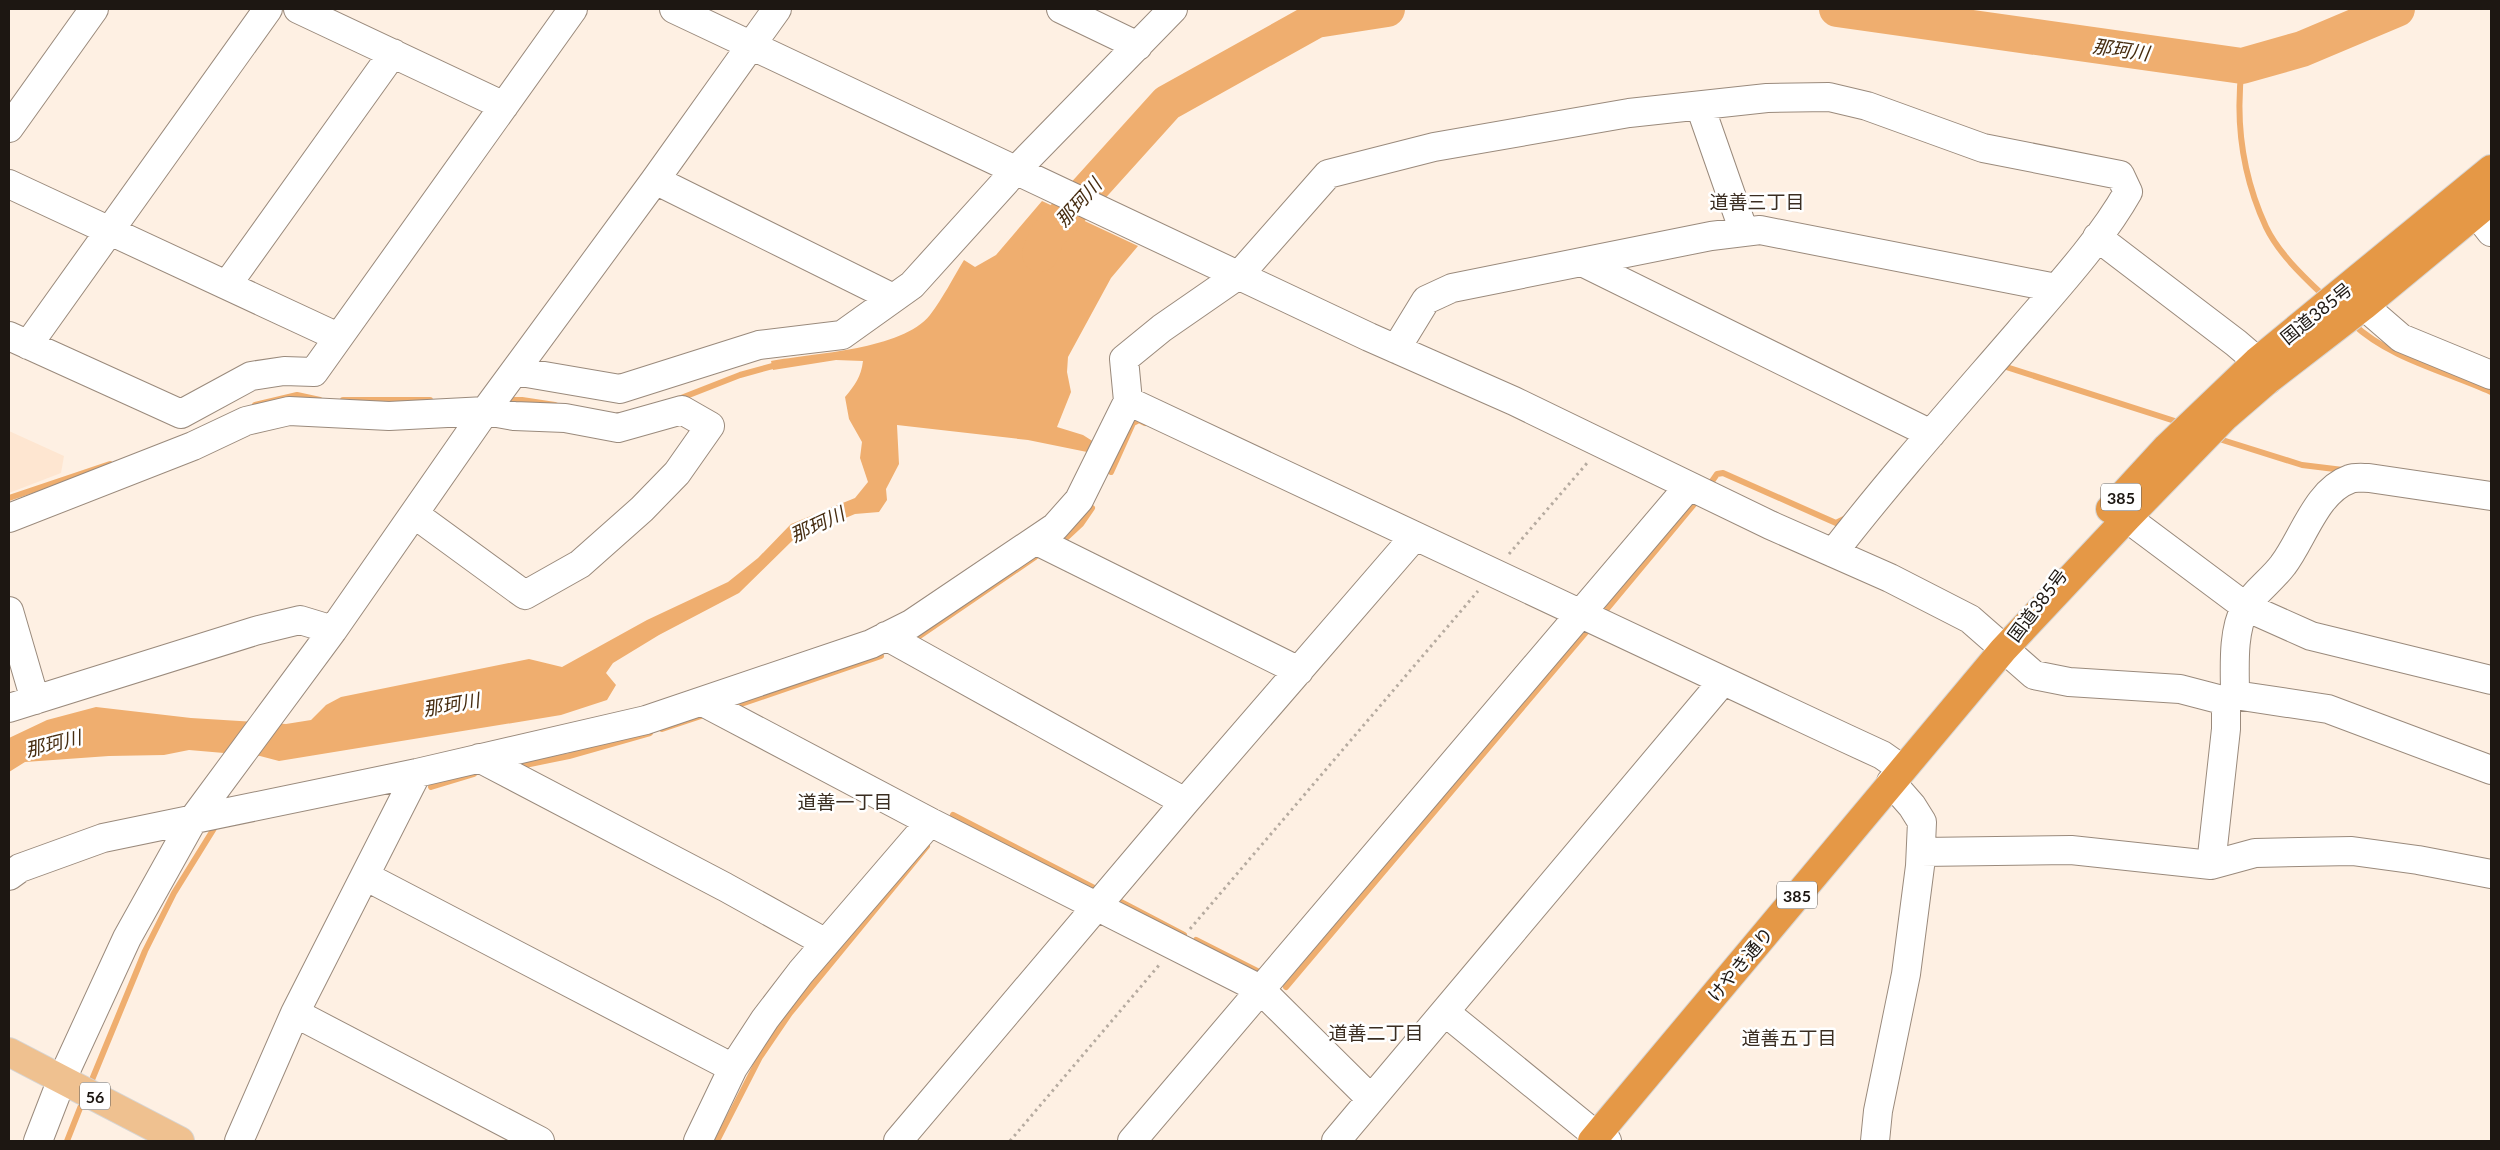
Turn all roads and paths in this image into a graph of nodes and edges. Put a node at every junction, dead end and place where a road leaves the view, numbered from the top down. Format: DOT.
graph roads {
  1 [pos="94,9"];
  2 [pos="268,9"];
  3 [pos="298,9"];
  4 [pos="573,9"];
  5 [pos="674,9"];
  6 [pos="777,9"];
  7 [pos="1061,9"];
  8 [pos="1173,9"];
  9 [pos="751,45"];
  10 [pos="1138,46"];
  11 [pos="393,53"];
  12 [pos="504,106"];
  13 [pos="1700,106"];
  14 [pos="9,128"];
  15 [pos="2491,169"];
  16 [pos="1023,173"];
  17 [pos="655,180"];
  18 [pos="9,184"];
  19 [pos="2486,215"];
  20 [pos="110,232"];
  21 [pos="1744,232"];
  22 [pos="2098,237"];
  23 [pos="1582,262"];
  24 [pos="1234,271"];
  25 [pos="227,285"];
  26 [pos="2056,288"];
  27 [pos="893,298"];
  28 [pos="2364,306"];
  29 [pos="338,337"];
  30 [pos="19,341"];
  31 [pos="1396,349"];
  32 [pos="2262,370"];
  33 [pos="2491,375"];
  34 [pos="509,379"];
  35 [pos="1128,401"];
  36 [pos="486,411"];
  37 [pos="182,414"];
  38 [pos="1931,434"];
  39 [pos="1602,445"];
  40 [pos="193,446"];
  41 [pos="1689,486"];
  42 [pos="2491,496"];
  43 [pos="414,514"];
  44 [pos="9,518"];
  45 [pos="2127,518"];
  46 [pos="1415,536"];
  47 [pos="1037,541"];
  48 [pos="1834,553"];
  49 [pos="1493,572"];
  50 [pos="2246,607"];
  51 [pos="9,611"];
  52 [pos="1580,613"];
  53 [pos="886,636"];
  54 [pos="326,638"];
  55 [pos="2003,650"];
  56 [pos="1299,671"];
  57 [pos="2491,680"];
  58 [pos="1723,681"];
  59 [pos="2230,698"];
  60 [pos="35,700"];
  61 [pos="704,702"];
  62 [pos="9,708"];
  63 [pos="479,758"];
  64 [pos="2491,770"];
  65 [pos="417,774"];
  66 [pos="1897,776"];
  67 [pos="1185,802"];
  68 [pos="194,818"];
  69 [pos="930,822"];
  70 [pos="1921,852"];
  71 [pos="2211,865"];
  72 [pos="2491,874"];
  73 [pos="9,876"];
  74 [pos="365,876"];
  75 [pos="1097,907"];
  76 [pos="826,943"];
  77 [pos="1175,947"];
  78 [pos="1260,989"];
  79 [pos="1445,1012"];
  80 [pos="296,1013"];
  81 [pos="9,1052"];
  82 [pos="733,1068"];
  83 [pos="62,1079"];
  84 [pos="1371,1099"];
  85 [pos="1599,1139"];
  86 [pos="38,1141"];
  87 [pos="180,1141"];
  88 [pos="239,1141"];
  89 [pos="540,1141"];
  90 [pos="698,1141"];
  91 [pos="898,1141"];
  92 [pos="1010,1141"];
  93 [pos="1132,1141"];
  94 [pos="1336,1141"];
  95 [pos="1874,1141"];
  1 -- 14 [label="street"];
  2 -- 20 [label="street"];
  3 -- 11 [label="street"];
  4 -- 12 [label="street"];
  5 -- 9 [label="street"];
  6 -- 9 [label="street"];
  7 -- 10 [label="street"];
  8 -- 10 [label="street"];
  9 -- 16 [label="street"];
  9 -- 17 [label="street"];
  10 -- 16 [label="street"];
  11 -- 12 [label="street"];
  11 -- 25 [label="street"];
  12 -- 29 [label="street"];
  13 -- 21 [label="street"];
  13 -- 22 [label="street"];
  13 -- 24 [label="street"];
  15 -- 32 [label="highway, 国道385号 / 385"];
  16 -- 24 [label="street"];
  16 -- 27 [label="street"];
  17 -- 27 [label="street"];
  17 -- 34 [label="street"];
  18 -- 20 [label="street"];
  19 -- 28 [label="highway, 国道385号 / 385"];
  20 -- 25 [label="street"];
  20 -- 30 [label="street"];
  21 -- 23 [label="street"];
  21 -- 26 [label="street"];
  22 -- 26 [label="street"];
  22 -- 32 [label="street"];
  23 -- 31 [label="street"];
  23 -- 38 [label="street"];
  24 -- 31 [label="street"];
  24 -- 35 [label="street"];
  25 -- 29 [label="street"];
  26 -- 38 [label="street"];
  27 -- 34 [label="street"];
  28 -- 32 [label="highway, 国道385号 / 385"];
  28 -- 33 [label="street"];
  29 -- 37 [label="street"];
  30 -- 37 [label="street"];
  31 -- 39 [label="street"];
  32 -- 45 [label="highway, 国道385号 / 385"];
  32 -- 55 [label="highway, 国道385号 / 385"];
  34 -- 36 [label="street"];
  35 -- 46 [label="street"];
  35 -- 47 [label="street"];
  36 -- 40 [label="street"];
  36 -- 43 [label="street"];
  36 -- 43 [label="street"];
  37 -- 40 [label="street"];
  38 -- 48 [label="street"];
  39 -- 41 [label="street"];
  39 -- 49 [label="path"];
  40 -- 44 [label="street"];
  41 -- 48 [label="street"];
  41 -- 52 [label="street"];
  42 -- 50 [label="street"];
  43 -- 54 [label="street"];
  45 -- 50 [label="street"];
  45 -- 55 [label="highway, 国道385号 / 385"];
  46 -- 49 [label="street"];
  46 -- 56 [label="street"];
  47 -- 53 [label="street"];
  47 -- 56 [label="street"];
  48 -- 55 [label="street"];
  49 -- 52 [label="street"];
  49 -- 77 [label="path"];
  50 -- 57 [label="street"];
  50 -- 59 [label="street"];
  51 -- 60 [label="street"];
  52 -- 58 [label="street"];
  52 -- 78 [label="street"];
  53 -- 61 [label="street"];
  53 -- 67 [label="street"];
  54 -- 60 [label="street"];
  54 -- 68 [label="street"];
  55 -- 59 [label="street"];
  55 -- 66 [label="highway, けやき通り / 385"];
  56 -- 67 [label="street"];
  58 -- 66 [label="street"];
  58 -- 79 [label="street"];
  59 -- 64 [label="street"];
  59 -- 71 [label="street"];
  60 -- 62 [label="street"];
  61 -- 63 [label="street"];
  61 -- 69 [label="street"];
  63 -- 65 [label="street"];
  63 -- 76 [label="street"];
  65 -- 68 [label="street"];
  65 -- 74 [label="street"];
  66 -- 70 [label="street"];
  66 -- 85 [label="highway, けやき通り / 385"];
  67 -- 75 [label="street"];
  68 -- 73 [label="street"];
  68 -- 83 [label="street"];
  69 -- 75 [label="street"];
  69 -- 76 [label="street"];
  70 -- 71 [label="street"];
  70 -- 95 [label="street"];
  71 -- 72 [label="street"];
  74 -- 80 [label="street"];
  74 -- 82 [label="street"];
  75 -- 77 [label="street"];
  75 -- 91 [label="street"];
  76 -- 82 [label="street"];
  77 -- 78 [label="street"];
  77 -- 92 [label="path"];
  78 -- 84 [label="street"];
  78 -- 93 [label="street"];
  79 -- 84 [label="street"];
  79 -- 85 [label="street"];
  80 -- 88 [label="street"];
  80 -- 89 [label="street"];
  81 -- 83 [label="main road, 56"];
  82 -- 90 [label="street"];
  83 -- 86 [label="street"];
  83 -- 87 [label="main road, 56"];
  84 -- 94 [label="street"];
}
